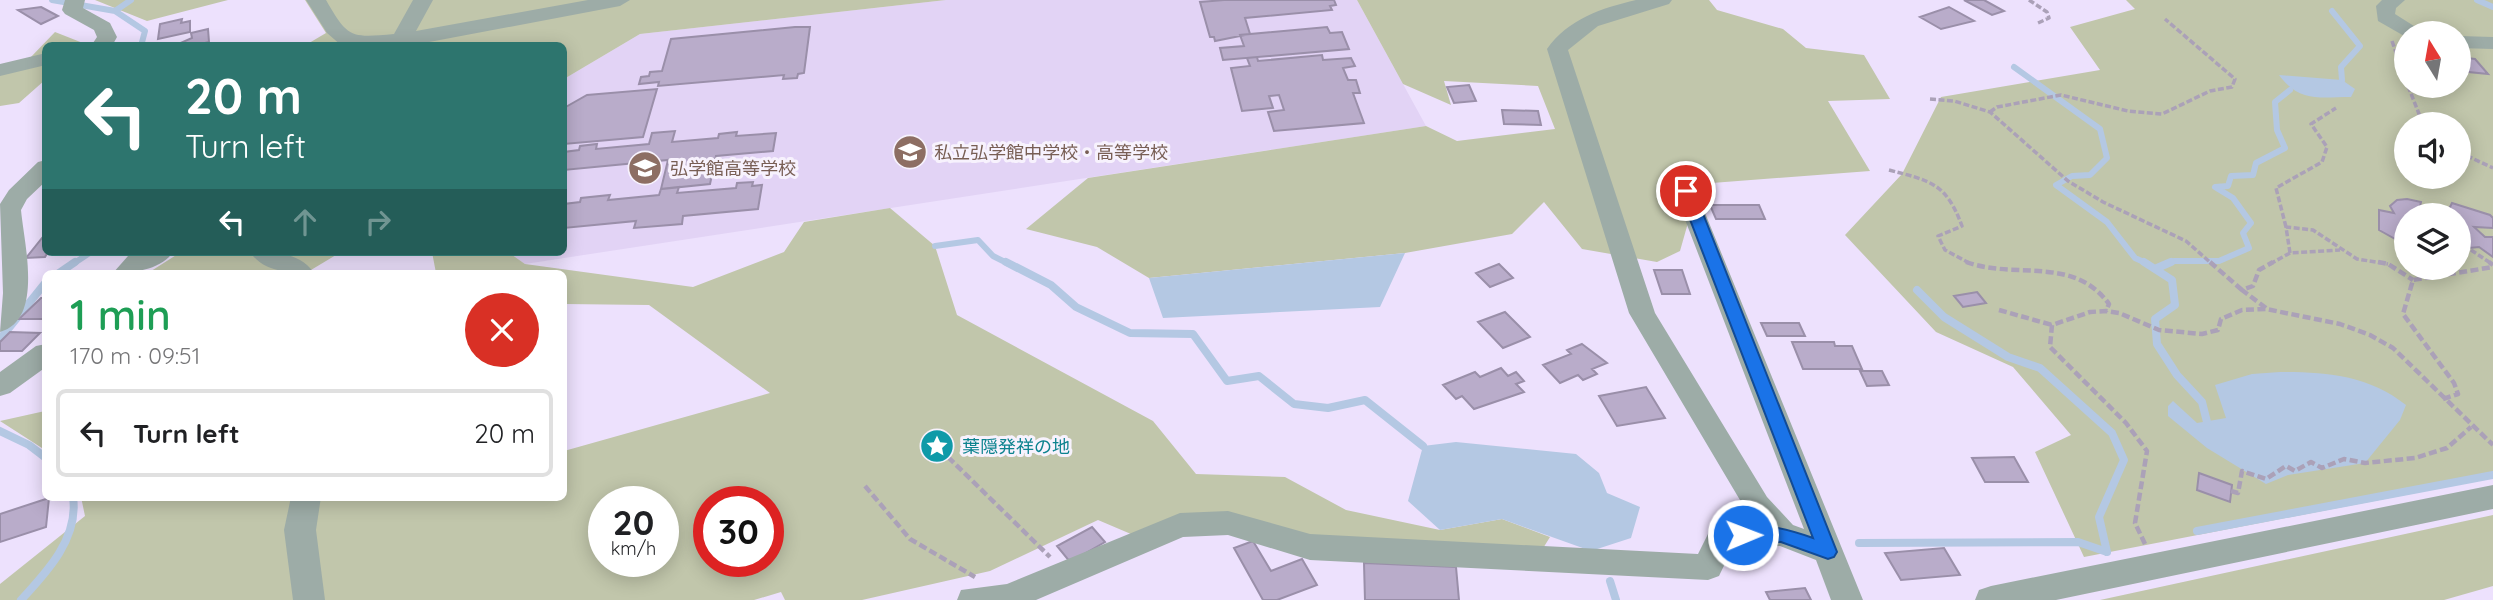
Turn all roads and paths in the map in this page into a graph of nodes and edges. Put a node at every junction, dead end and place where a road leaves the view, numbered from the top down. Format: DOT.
graph roads {
  1 [pos="316,0"];
  2 [pos="423,0"];
  3 [pos="620,0"];
  4 [pos="1662,0"];
  5 [pos="2029,0"];
  6 [pos="2389,1"];
  7 [pos="73,5"];
  8 [pos="2165,19"];
  9 [pos="2394,22"];
  10 [pos="2038,23"];
  11 [pos="104,42"];
  12 [pos="398,42"];
  13 [pos="2471,42"];
  14 [pos="2493,43"];
  15 [pos="42,60"];
  16 [pos="0,70"];
  17 [pos="1930,99"];
  18 [pos="2336,108"];
  19 [pos="1990,112"];
  20 [pos="2471,158"];
  21 [pos="2493,168"];
  22 [pos="1889,170"];
  23 [pos="42,171"];
  24 [pos="1686,191"];
  25 [pos="2286,227"];
  26 [pos="2342,250"];
  27 [pos="2471,250"];
  28 [pos="2290,253"];
  29 [pos="151,256"];
  30 [pos="270,256"];
  31 [pos="2493,266"];
  32 [pos="2394,268"];
  33 [pos="129,270"];
  34 [pos="296,270"];
  35 [pos="2471,270"];
  36 [pos="2413,280"];
  37 [pos="2242,290"];
  38 [pos="2266,309"];
  39 [pos="1999,310"];
  40 [pos="2105,312"];
  41 [pos="0,323"];
  42 [pos="2052,325"];
  43 [pos="42,357"];
  44 [pos="0,386"];
  45 [pos="2443,399"];
  46 [pos="2471,427"];
  47 [pos="2493,445"];
  48 [pos="948,457"];
  49 [pos="865,486"];
  50 [pos="2231,491"];
  51 [pos="2493,496"];
  52 [pos="305,501"];
  53 [pos="1782,534"];
  54 [pos="2146,546"];
  55 [pos="1828,552"];
  56 [pos="1064,574"];
  57 [pos="1009,597"];
  58 [pos="309,600"];
  59 [pos="973,600"];
  60 [pos="1847,600"];
  61 [pos="1991,600"];
  1 -- 12 [label="street"];
  2 -- 12 [label="street"];
  3 -- 12 [label="street"];
  4 -- 53 [label="street"];
  5 -- 10 [label="path"];
  6 -- 9 [label="street"];
  7 -- 11 [label="street"];
  8 -- 19 [label="path"];
  13 -- 14 [label="street"];
  15 -- 16 [label="street"];
  17 -- 19 [label="path"];
  18 -- 25 [label="path"];
  19 -- 37 [label="path"];
  20 -- 21 [label="path"];
  22 -- 40 [label="path"];
  23 -- 41 [label="street"];
  24 -- 55 [label="street"];
  25 -- 26 [label="path"];
  25 -- 28 [label="path"];
  26 -- 28 [label="path"];
  26 -- 32 [label="path"];
  27 -- 31 [label="path"];
  28 -- 37 [label="path"];
  29 -- 33 [label="street"];
  30 -- 34 [label="street"];
  31 -- 35 [label="path"];
  36 -- 45 [label="path"];
  37 -- 38 [label="path"];
  38 -- 40 [label="path"];
  38 -- 45 [label="path"];
  39 -- 42 [label="path"];
  40 -- 42 [label="path"];
  42 -- 54 [label="path"];
  43 -- 44 [label="street"];
  45 -- 46 [label="path"];
  46 -- 47 [label="path"];
  46 -- 50 [label="path"];
  48 -- 56 [label="path"];
  49 -- 57 [label="path"];
  51 -- 61 [label="street"];
  52 -- 58 [label="street"];
  53 -- 55 [label="street"];
  53 -- 56 [label="street"];
  55 -- 60 [label="street"];
  56 -- 57 [label="street"];
  57 -- 59 [label="street"];
}
